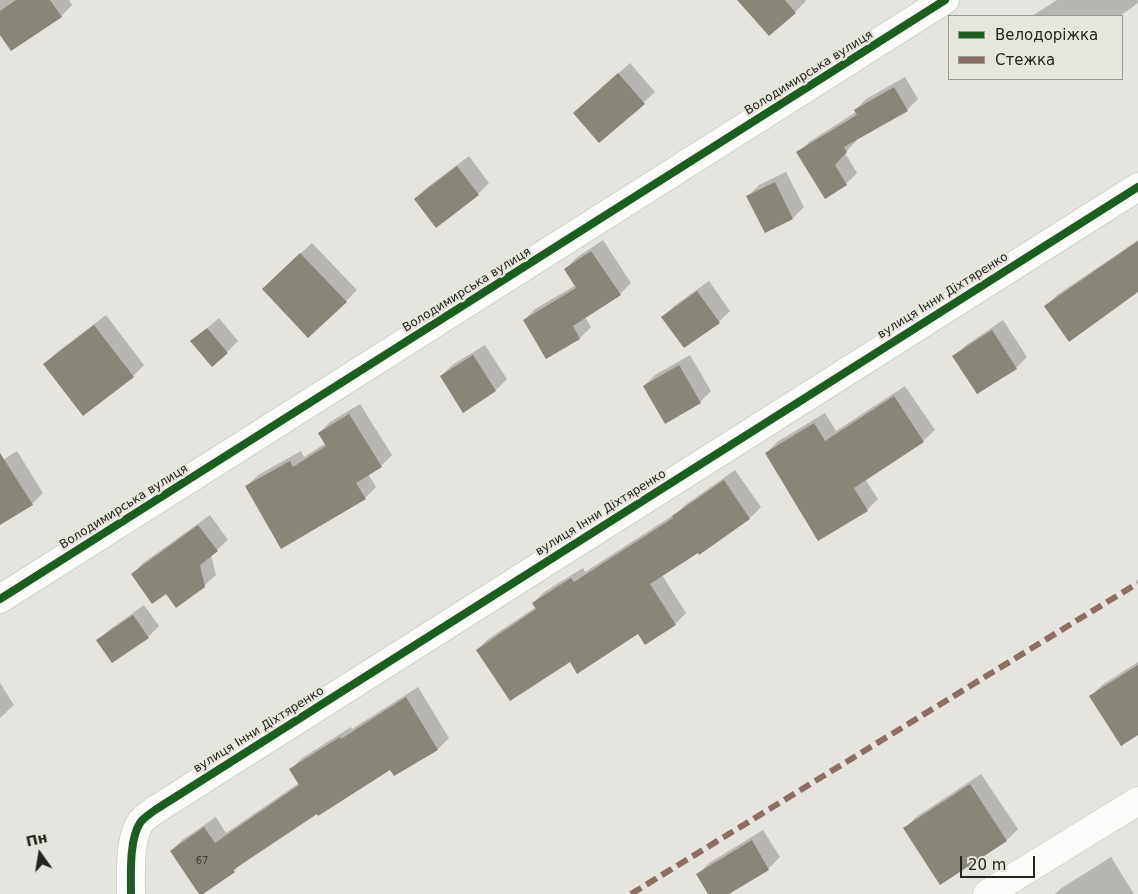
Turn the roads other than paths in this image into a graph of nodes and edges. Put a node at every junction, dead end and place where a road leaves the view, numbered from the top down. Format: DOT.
graph roads {
  1 [pos="945,0"];
  2 [pos="1138,187"];
  3 [pos="0,599"];
  4 [pos="1138,801"];
  5 [pos="131,894"];
  6 [pos="987,894"];
  1 -- 3 [label="street, Володимирська вулиця"];
  2 -- 5 [label="street, вулиця Інни Діхтяренко"];
  4 -- 6 [label="street"];
}
